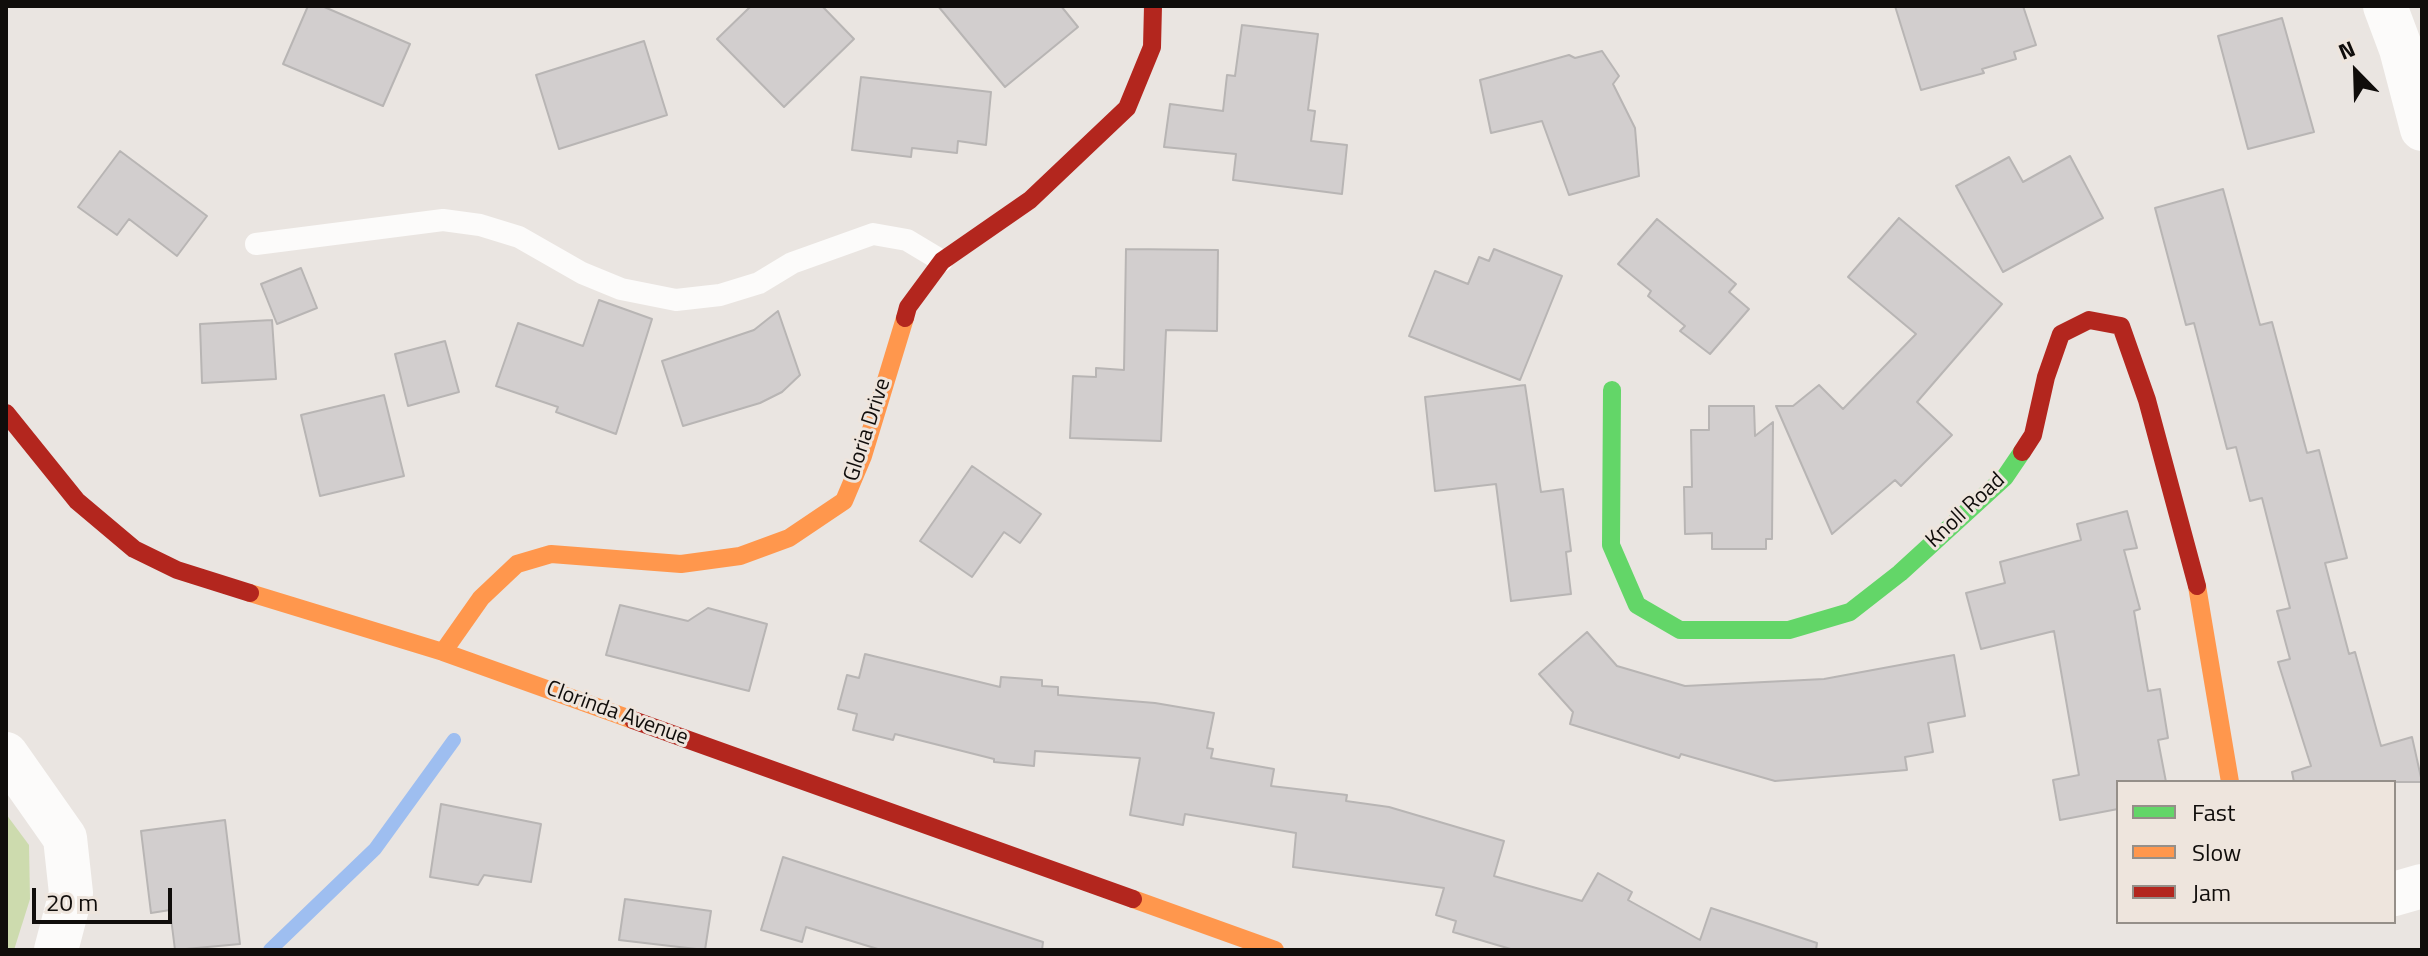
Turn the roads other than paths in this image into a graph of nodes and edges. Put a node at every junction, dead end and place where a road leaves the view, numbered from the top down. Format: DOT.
graph roads {
  1 [pos="1153,6"];
  2 [pos="2385,6"];
  3 [pos="2422,129"];
  4 [pos="256,244"];
  5 [pos="942,261"];
  6 [pos="1612,390"];
  7 [pos="6,413"];
  8 [pos="443,652"];
  9 [pos="6,754"];
  10 [pos="2230,780"];
  11 [pos="2422,886"];
  12 [pos="2396,893"];
  13 [pos="56,950"];
  14 [pos="1275,950"];
  1 -- 5 [label="street, Gloria Drive"];
  2 -- 3 [label="street"];
  4 -- 5 [label="lane"];
  5 -- 8 [label="street, Gloria Drive"];
  6 -- 10 [label="street, Knoll Road"];
  7 -- 8 [label="street, Clorinda Avenue"];
  8 -- 14 [label="street, Clorinda Avenue"];
  9 -- 13 [label="street"];
  11 -- 12 [label="street"];
}
